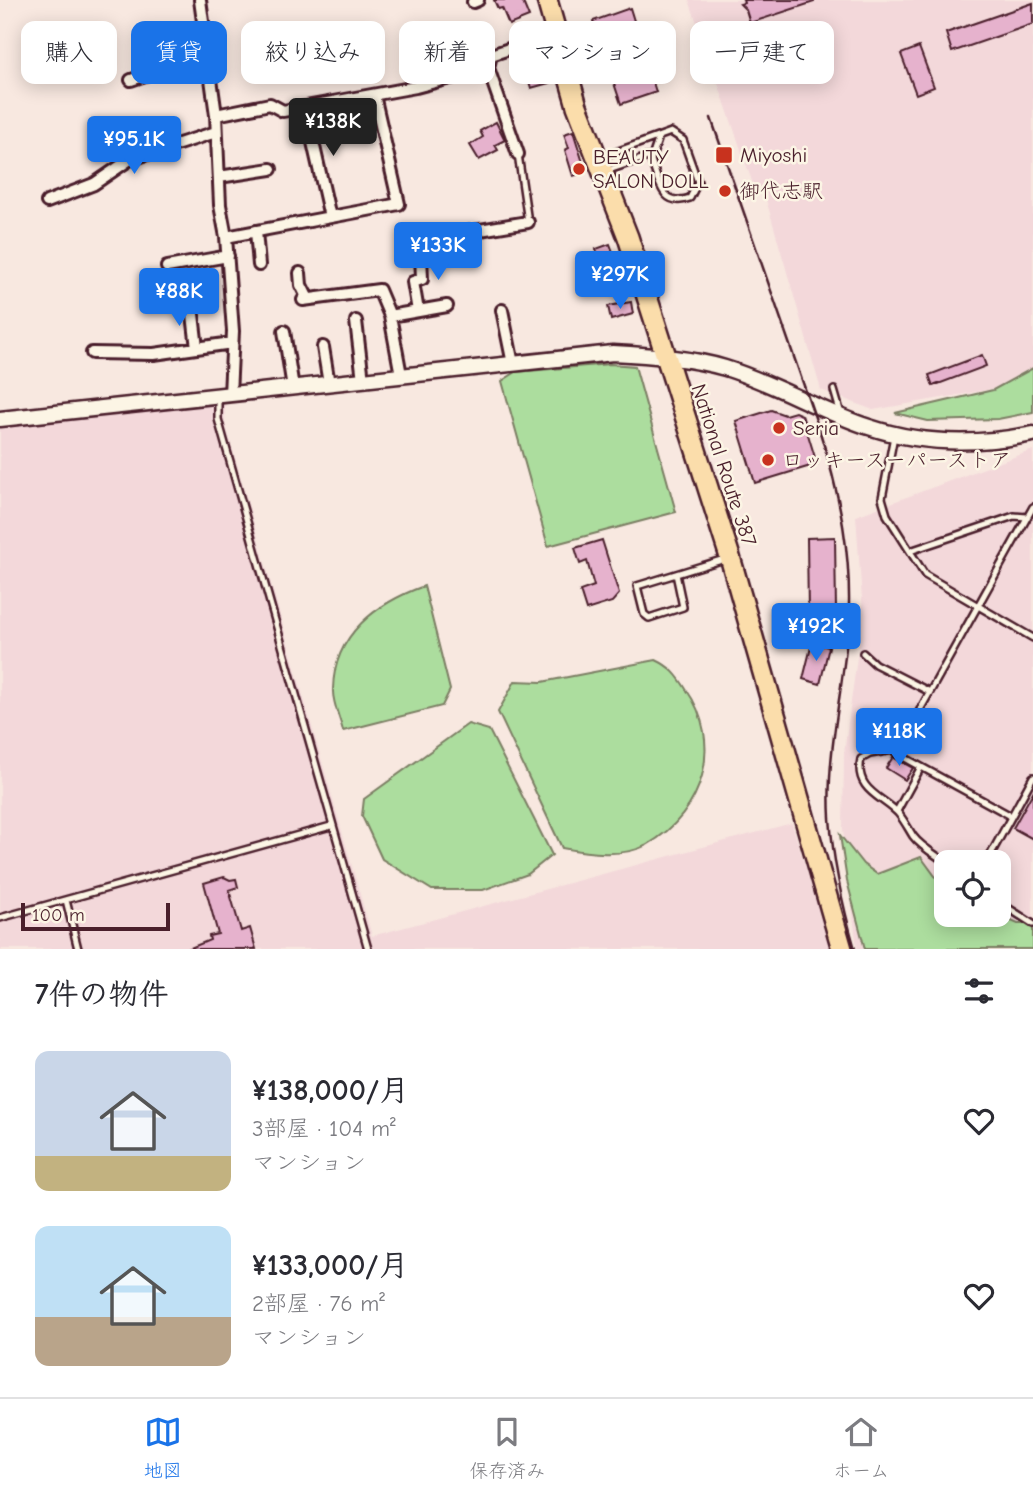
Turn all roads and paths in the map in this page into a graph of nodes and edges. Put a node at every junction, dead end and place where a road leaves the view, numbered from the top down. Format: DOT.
graph roads {
  1 [pos="200,0"];
  2 [pos="547,0"];
  3 [pos="203,21"];
  4 [pos="553,21"];
  5 [pos="211,84"];
  6 [pos="427,84"];
  7 [pos="494,84"];
  8 [pos="571,84"];
  9 [pos="374,95"];
  10 [pos="305,107"];
  11 [pos="216,116"];
  12 [pos="216,132"];
  13 [pos="659,136"];
  14 [pos="518,154"];
  15 [pos="651,160"];
  16 [pos="599,166"];
  17 [pos="271,169"];
  18 [pos="219,177"];
  19 [pos="47,202"];
  20 [pos="330,217"];
  21 [pos="528,222"];
  22 [pos="257,232"];
  23 [pos="468,232"];
  24 [pos="226,237"];
  25 [pos="421,254"];
  26 [pos="228,256"];
  27 [pos="259,265"];
  28 [pos="167,267"];
  29 [pos="300,273"];
  30 [pos="192,306"];
  31 [pos="447,306"];
  32 [pos="502,310"];
  33 [pos="418,311"];
  34 [pos="390,316"];
  35 [pos="356,321"];
  36 [pos="284,331"];
  37 [pos="232,343"];
  38 [pos="323,346"];
  39 [pos="197,348"];
  40 [pos="92,353"];
  41 [pos="666,358"];
  42 [pos="513,364"];
  43 [pos="401,375"];
  44 [pos="363,380"];
  45 [pos="329,384"];
  46 [pos="293,388"];
  47 [pos="834,390"];
  48 [pos="224,396"];
  49 [pos="841,416"];
  50 [pos="0,419"];
  51 [pos="895,433"];
  52 [pos="1033,434"];
  53 [pos="1033,507"];
  54 [pos="1027,517"];
  55 [pos="910,551"];
  56 [pos="730,557"];
  57 [pos="676,574"];
  58 [pos="978,608"];
  59 [pos="1033,638"];
  60 [pos="863,653"];
  61 [pos="930,692"];
  62 [pos="899,749"];
  63 [pos="921,767"];
  64 [pos="1033,777"];
  65 [pos="897,811"];
  66 [pos="1011,816"];
  67 [pos="331,826"];
  68 [pos="993,850"];
  69 [pos="934,853"];
  70 [pos="66,900"];
  71 [pos="1011,910"];
  72 [pos="0,918"];
  73 [pos="1033,924"];
  74 [pos="78,949"];
  75 [pos="368,949"];
  76 [pos="842,949"];
  1 -- 3 [label="street"];
  2 -- 4 [label="highway, National Route 387"];
  5 -- 11 [label="street"];
  6 -- 9 [label="street"];
  7 -- 14 [label="street"];
  8 -- 16 [label="highway, National Route 387"];
  9 -- 10 [label="street"];
  9 -- 20 [label="street"];
  10 -- 11 [label="street"];
  10 -- 20 [label="street"];
  11 -- 12 [label="street"];
  12 -- 18 [label="street"];
  12 -- 19 [label="street"];
  13 -- 15 [label="lane"];
  13 -- 15 [label="lane"];
  13 -- 16 [label="lane"];
  14 -- 21 [label="lane"];
  15 -- 16 [label="lane"];
  16 -- 41 [label="highway, National Route 387"];
  17 -- 18 [label="street"];
  18 -- 24 [label="street"];
  20 -- 22 [label="street"];
  21 -- 23 [label="street"];
  22 -- 24 [label="street"];
  22 -- 27 [label="street"];
  24 -- 26 [label="street"];
  25 -- 33 [label="street"];
  26 -- 28 [label="street"];
  26 -- 37 [label="street"];
  29 -- 34 [label="street"];
  30 -- 39 [label="street"];
  31 -- 33 [label="street"];
  32 -- 42 [label="street"];
  33 -- 34 [label="street"];
  34 -- 43 [label="street"];
  35 -- 44 [label="street"];
  36 -- 46 [label="street"];
  37 -- 39 [label="street"];
  37 -- 48 [label="street"];
  38 -- 45 [label="street"];
  39 -- 40 [label="street"];
  41 -- 42 [label="street"];
  41 -- 49 [label="street"];
  41 -- 56 [label="highway, National Route 387"];
  42 -- 43 [label="street"];
  43 -- 44 [label="street"];
  44 -- 45 [label="street"];
  45 -- 46 [label="street"];
  46 -- 48 [label="street"];
  47 -- 49 [label="lane"];
  48 -- 50 [label="street"];
  48 -- 67 [label="lane"];
  49 -- 51 [label="street"];
  51 -- 52 [label="street"];
  51 -- 55 [label="lane"];
  53 -- 54 [label="lane"];
  54 -- 55 [label="lane"];
  54 -- 58 [label="lane"];
  55 -- 58 [label="lane"];
  56 -- 57 [label="lane"];
  56 -- 76 [label="highway, National Route 387"];
  57 -- 57 [label="lane"];
  58 -- 59 [label="lane"];
  58 -- 61 [label="lane"];
  60 -- 61 [label="lane"];
  61 -- 62 [label="lane"];
  62 -- 63 [label="lane"];
  62 -- 65 [label="lane"];
  63 -- 65 [label="lane"];
  63 -- 66 [label="lane"];
  64 -- 66 [label="lane"];
  65 -- 69 [label="lane"];
  66 -- 68 [label="lane"];
  67 -- 70 [label="lane"];
  67 -- 75 [label="lane"];
  70 -- 72 [label="lane"];
  70 -- 74 [label="lane"];
  71 -- 73 [label="lane"];
}
